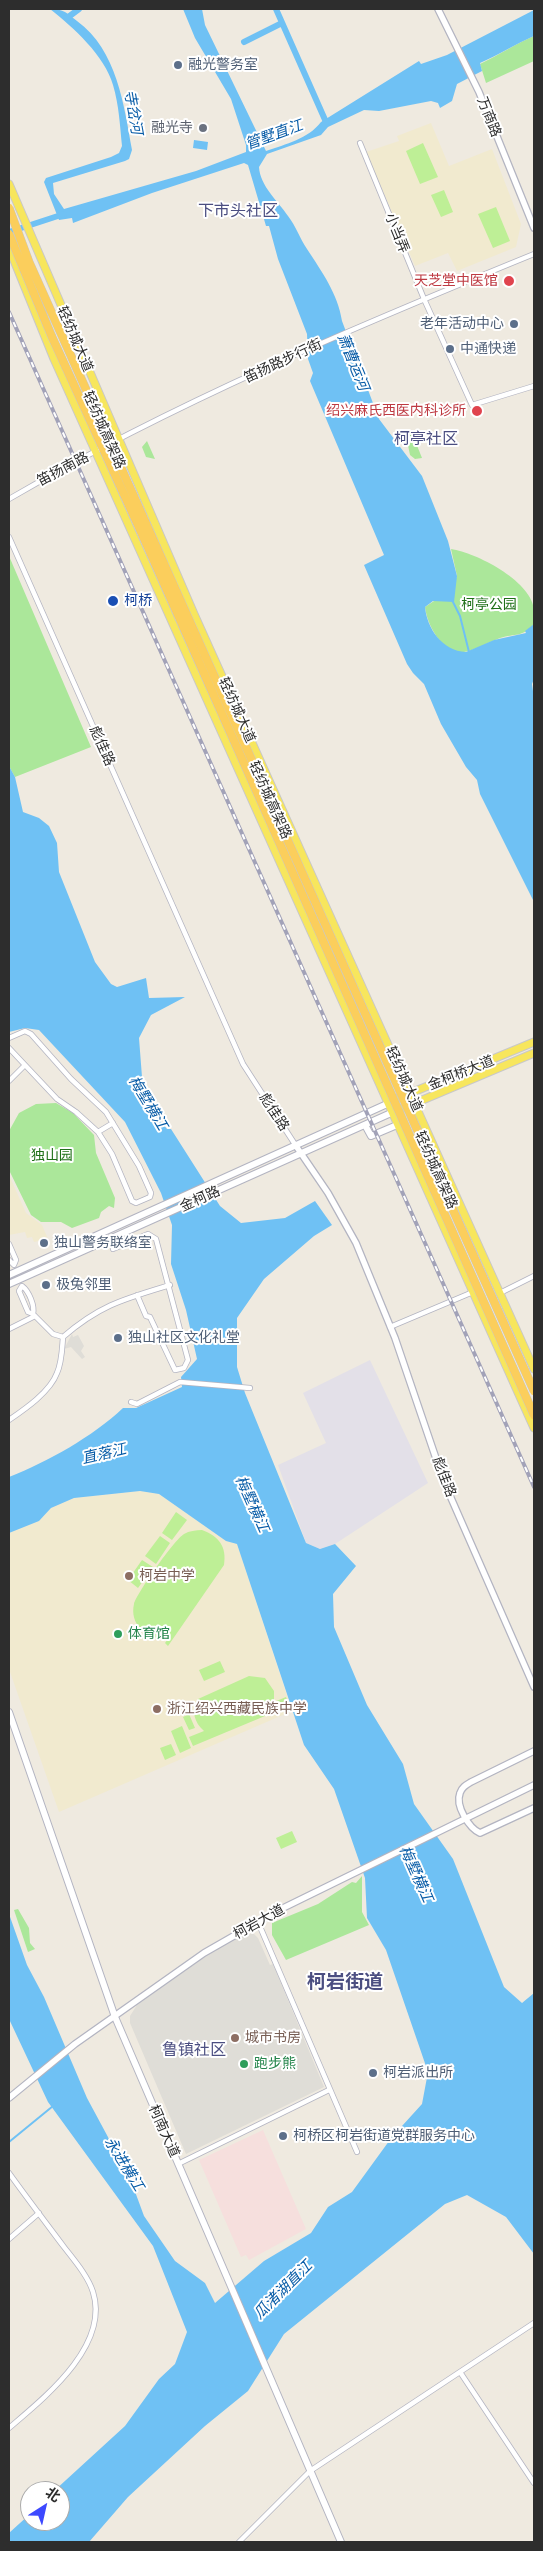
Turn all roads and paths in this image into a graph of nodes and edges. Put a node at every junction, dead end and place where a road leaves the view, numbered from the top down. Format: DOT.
graph roads {
  1 [pos="438,9"];
  2 [pos="360,143"];
  3 [pos="9,184"];
  4 [pos="9,208"];
  5 [pos="534,228"];
  6 [pos="9,234"];
  7 [pos="9,248"];
  8 [pos="534,254"];
  9 [pos="424,299"];
  10 [pos="534,386"];
  11 [pos="117,439"];
  12 [pos="97,450"];
  13 [pos="9,499"];
  14 [pos="9,537"];
  15 [pos="9,1038"];
  16 [pos="534,1042"];
  17 [pos="9,1048"];
  18 [pos="534,1053"];
  19 [pos="25,1065"];
  20 [pos="9,1081"];
  21 [pos="410,1093"];
  22 [pos="387,1104"];
  23 [pos="415,1104"];
  24 [pos="391,1113"];
  25 [pos="113,1123"];
  26 [pos="364,1125"];
  27 [pos="397,1125"];
  28 [pos="98,1132"];
  29 [pos="296,1146"];
  30 [pos="303,1154"];
  31 [pos="9,1244"];
  32 [pos="113,1249"];
  33 [pos="9,1260"];
  34 [pos="15,1268"];
  35 [pos="9,1274"];
  36 [pos="534,1276"];
  37 [pos="19,1279"];
  38 [pos="9,1284"];
  39 [pos="170,1285"];
  40 [pos="472,1292"];
  41 [pos="500,1293"];
  42 [pos="137,1295"];
  43 [pos="34,1315"];
  44 [pos="390,1327"];
  45 [pos="9,1329"];
  46 [pos="63,1337"];
  47 [pos="534,1369"];
  48 [pos="250,1388"];
  49 [pos="534,1391"];
  50 [pos="131,1402"];
  51 [pos="534,1415"];
  52 [pos="9,1420"];
  53 [pos="534,1428"];
  54 [pos="534,1687"];
  55 [pos="9,1712"];
  56 [pos="534,1751"];
  57 [pos="534,1785"];
  58 [pos="534,1808"];
  59 [pos="466,1818"];
  60 [pos="258,1922"];
  61 [pos="115,2017"];
  62 [pos="329,2090"];
  63 [pos="9,2098"];
  64 [pos="357,2152"];
  65 [pos="178,2164"];
  66 [pos="9,2173"];
  67 [pos="39,2214"];
  68 [pos="9,2238"];
  69 [pos="534,2324"];
  70 [pos="460,2372"];
  71 [pos="9,2428"];
  72 [pos="310,2471"];
  73 [pos="534,2484"];
  74 [pos="239,2542"];
  75 [pos="341,2542"];
  1 -- 5 [label="street, 万商路"];
  2 -- 9 [label="street, 小当弄"];
  3 -- 11 [label="main road, 轻纺城大道"];
  4 -- 49 [label="highway, 轻纺城高架路, bridge"];
  6 -- 51 [label="highway, 轻纺城高架路, bridge"];
  7 -- 12 [label="main road, 轻纺城大道"];
  8 -- 9 [label="street, 笛扬路步行街"];
  9 -- 10 [label="street, 小当弄"];
  9 -- 11 [label="street, 笛扬路步行街"];
  11 -- 12 [label="street, 笛扬南路"];
  11 -- 21 [label="main road, 轻纺城大道"];
  12 -- 13 [label="street, 笛扬南路"];
  12 -- 22 [label="main road, 轻纺城大道"];
  14 -- 29 [label="street, 彪佳路"];
  15 -- 25 [label="street"];
  16 -- 21 [label="main road, 金柯桥大道"];
  17 -- 19 [label="street"];
  18 -- 23 [label="main road, 金柯桥大道"];
  19 -- 20 [label="street"];
  19 -- 28 [label="street"];
  21 -- 22 [label="main road, 金柯桥大道"];
  21 -- 23 [label="main road, 轻纺城大道"];
  22 -- 24 [label="main road, 轻纺城大道"];
  22 -- 29 [label="main road, 金柯路"];
  23 -- 24 [label="main road, 金柯桥大道"];
  23 -- 41 [label="main road, 轻纺城大道"];
  24 -- 26 [label="main road, 金柯路"];
  24 -- 27 [label="main road, 轻纺城大道"];
  25 -- 28 [label="street"];
  25 -- 28 [label="street"];
  26 -- 27 [label="main road"];
  26 -- 30 [label="main road, 金柯路"];
  27 -- 40 [label="main road, 轻纺城大道"];
  29 -- 30 [label="street, 彪佳路"];
  29 -- 34 [label="main road, 金柯路"];
  30 -- 37 [label="main road, 金柯路"];
  30 -- 44 [label="street, 彪佳路"];
  31 -- 34 [label="street"];
  32 -- 39 [label="street"];
  33 -- 34 [label="street"];
  34 -- 35 [label="main road, 金柯路"];
  34 -- 37 [label="street"];
  36 -- 41 [label="street"];
  37 -- 38 [label="main road, 金柯路"];
  37 -- 43 [label="street"];
  39 -- 42 [label="street"];
  39 -- 42 [label="street"];
  40 -- 44 [label="street"];
  40 -- 53 [label="main road, 轻纺城大道"];
  41 -- 47 [label="main road, 轻纺城大道"];
  42 -- 46 [label="street"];
  43 -- 45 [label="street"];
  43 -- 46 [label="street"];
  44 -- 54 [label="street, 彪佳路"];
  46 -- 52 [label="street"];
  48 -- 50 [label="street"];
  55 -- 61 [label="main road, 柯南大道"];
  56 -- 59 [label="street"];
  57 -- 59 [label="street, 柯岩大道"];
  58 -- 59 [label="street"];
  59 -- 60 [label="street, 柯岩大道"];
  60 -- 61 [label="street, 柯岩大道"];
  60 -- 62 [label="street"];
  61 -- 63 [label="street, 柯岩大道"];
  61 -- 65 [label="main road, 柯南大道"];
  62 -- 64 [label="street"];
  62 -- 65 [label="street"];
  65 -- 72 [label="main road, 柯南大道"];
  66 -- 67 [label="street"];
  67 -- 68 [label="street"];
  67 -- 71 [label="street"];
  69 -- 70 [label="street"];
  70 -- 72 [label="street"];
  70 -- 73 [label="street"];
  72 -- 74 [label="street"];
  72 -- 75 [label="main road, 柯南大道"];
}
